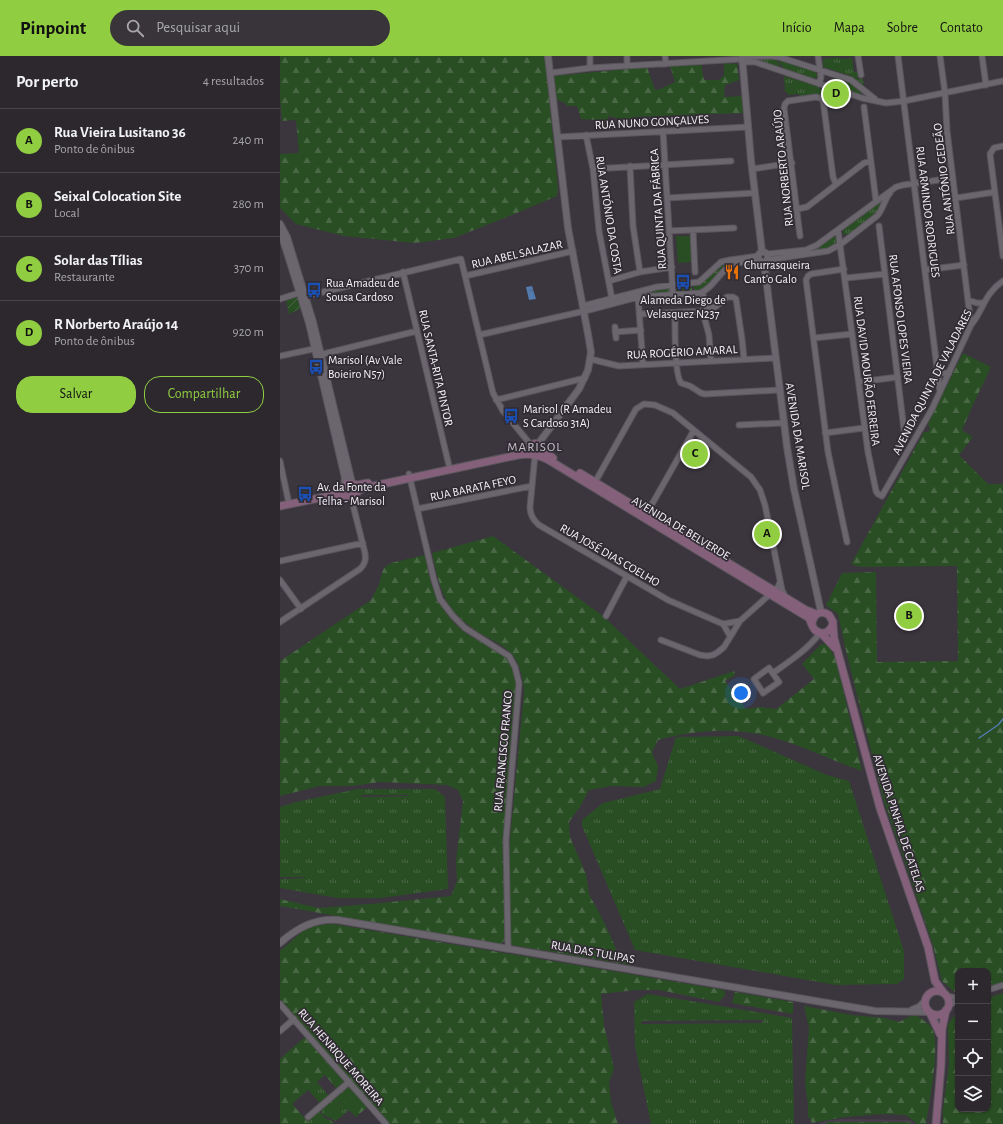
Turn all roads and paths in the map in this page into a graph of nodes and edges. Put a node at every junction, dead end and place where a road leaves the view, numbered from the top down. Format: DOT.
graph roads {
  1 [pos="548,56"];
  2 [pos="590,56"];
  3 [pos="627,56"];
  4 [pos="665,56"];
  5 [pos="770,56"];
  6 [pos="819,56"];
  7 [pos="858,56"];
  8 [pos="898,56"];
  9 [pos="940,56"];
  10 [pos="982,56"];
  11 [pos="702,59"];
  12 [pos="742,59"];
  13 [pos="666,64"];
  14 [pos="627,66"];
  15 [pos="590,68"];
  16 [pos="820,70"];
  17 [pos="550,73"];
  18 [pos="860,75"];
  19 [pos="1003,81"];
  20 [pos="819,84"];
  21 [pos="986,85"];
  22 [pos="945,93"];
  23 [pos="904,101"];
  24 [pos="886,103"];
  25 [pos="864,107"];
  26 [pos="748,127"];
  27 [pos="663,132"];
  28 [pos="586,135"];
  29 [pos="558,137"];
  30 [pos="1003,146"];
  31 [pos="732,161"];
  32 [pos="871,161"];
  33 [pos="792,164"];
  34 [pos="665,165"];
  35 [pos="630,166"];
  36 [pos="593,168"];
  37 [pos="752,169"];
  38 [pos="953,178"];
  39 [pos="914,183"];
  40 [pos="836,184"];
  41 [pos="893,189"];
  42 [pos="995,192"];
  43 [pos="755,194"];
  44 [pos="667,198"];
  45 [pos="956,198"];
  46 [pos="876,201"];
  47 [pos="797,209"];
  48 [pos="1000,215"];
  49 [pos="280,224"];
  50 [pos="879,226"];
  51 [pos="734,228"];
  52 [pos="280,230"];
  53 [pos="693,230"];
  54 [pos="838,230"];
  55 [pos="669,231"];
  56 [pos="800,236"];
  57 [pos="841,244"];
  58 [pos="573,251"];
  59 [pos="1003,256"];
  60 [pos="763,257"];
  61 [pos="964,265"];
  62 [pos="672,267"];
  63 [pos="844,269"];
  64 [pos="925,270"];
  65 [pos="403,272"];
  66 [pos="640,272"];
  67 [pos="695,272"];
  68 [pos="884,274"];
  69 [pos="465,276"];
  70 [pos="846,278"];
  71 [pos="609,281"];
  72 [pos="1003,281"];
  73 [pos="673,285"];
  74 [pos="703,292"];
  75 [pos="303,294"];
  76 [pos="674,295"];
  77 [pos="638,297"];
  78 [pos="280,298"];
  79 [pos="612,299"];
  80 [pos="968,300"];
  81 [pos="984,303"];
  82 [pos="584,309"];
  83 [pos="704,310"];
  84 [pos="675,313"];
  85 [pos="640,314"];
  86 [pos="971,325"];
  87 [pos="417,330"];
  88 [pos="641,330"];
  89 [pos="615,332"];
  90 [pos="852,334"];
  91 [pos="479,335"];
  92 [pos="814,338"];
  93 [pos="317,351"];
  94 [pos="280,356"];
  95 [pos="775,358"];
  96 [pos="590,359"];
  97 [pos="744,359"];
  98 [pos="711,361"];
  99 [pos="677,362"];
  100 [pos="643,364"];
  101 [pos="937,371"];
  102 [pos="949,373"];
  103 [pos="898,377"];
  104 [pos="585,378"];
  105 [pos="859,382"];
  106 [pos="779,390"];
  107 [pos="940,392"];
  108 [pos="496,400"];
  109 [pos="783,423"];
  110 [pos="739,425"];
  111 [pos="864,428"];
  112 [pos="694,430"];
  113 [pos="825,433"];
  114 [pos="905,438"];
  115 [pos="535,449"];
  116 [pos="280,461"];
  117 [pos="450,468"];
  118 [pos="409,476"];
  119 [pos="353,484"];
  120 [pos="593,484"];
  121 [pos="532,486"];
  122 [pos="348,492"];
  123 [pos="882,496"];
  124 [pos="280,502"];
  125 [pos="289,502"];
  126 [pos="280,506"];
  127 [pos="418,509"];
  128 [pos="647,513"];
  129 [pos="847,542"];
  130 [pos="363,543"];
  131 [pos="280,561"];
  132 [pos="627,576"];
  133 [pos="280,580"];
  134 [pos="780,582"];
  135 [pos="772,592"];
  136 [pos="786,598"];
  137 [pos="301,609"];
  138 [pos="819,613"];
  139 [pos="606,616"];
  140 [pos="740,621"];
  141 [pos="280,622"];
  142 [pos="812,623"];
  143 [pos="723,624"];
  144 [pos="833,625"];
  145 [pos="820,633"];
  146 [pos="730,636"];
  147 [pos="661,640"];
  148 [pos="839,655"];
  149 [pos="773,673"];
  150 [pos="280,943"];
  151 [pos="508,949"];
  152 [pos="932,974"];
  153 [pos="1003,985"];
  154 [pos="991,989"];
  155 [pos="930,993"];
  156 [pos="944,994"];
  157 [pos="955,998"];
  158 [pos="925,1001"];
  159 [pos="955,1001"];
  160 [pos="280,1004"];
  161 [pos="947,1008"];
  162 [pos="909,1012"];
  163 [pos="930,1013"];
  164 [pos="294,1019"];
  165 [pos="280,1031"];
  166 [pos="942,1040"];
  167 [pos="349,1082"];
  168 [pos="308,1117"];
  169 [pos="386,1124"];
  170 [pos="936,1124"];
  1 -- 17 [label="street"];
  2 -- 15 [label="street"];
  3 -- 14 [label="street"];
  4 -- 13 [label="street"];
  5 -- 12 [label="street"];
  5 -- 16 [label="street"];
  6 -- 16 [label="street"];
  7 -- 18 [label="street"];
  8 -- 23 [label="street, RUA ARMINDO RODRIGUES"];
  9 -- 22 [label="street, RUA ANTÓNIO GEDEÃO"];
  10 -- 21 [label="street"];
  11 -- 12 [label="street"];
  11 -- 13 [label="street"];
  12 -- 20 [label="street"];
  12 -- 26 [label="street, AVENIDA DA MARISOL"];
  13 -- 14 [label="street"];
  14 -- 15 [label="street"];
  15 -- 17 [label="street"];
  16 -- 20 [label="street"];
  16 -- 24 [label="street"];
  17 -- 29 [label="street"];
  19 -- 21 [label="street"];
  20 -- 24 [label="street"];
  21 -- 22 [label="street"];
  22 -- 23 [label="street"];
  22 -- 38 [label="street, RUA ANTÓNIO GEDEÃO"];
  23 -- 24 [label="street"];
  23 -- 39 [label="street, RUA ARMINDO RODRIGUES"];
  25 -- 32 [label="street"];
  26 -- 27 [label="street, RUA NUNO GONÇALVES"];
  26 -- 37 [label="street, AVENIDA DA MARISOL"];
  27 -- 28 [label="street, RUA NUNO GONÇALVES"];
  27 -- 34 [label="street, RUA QUINTA DA FÁBRICA"];
  28 -- 29 [label="street, RUA NUNO GONÇALVES"];
  28 -- 36 [label="street, RUA ANTÓNIO DA COSTA"];
  29 -- 58 [label="street"];
  30 -- 42 [label="street"];
  31 -- 34 [label="street"];
  32 -- 40 [label="street"];
  32 -- 46 [label="street"];
  33 -- 37 [label="street"];
  33 -- 40 [label="street, RUA NORBERTO ARAÚJO"];
  33 -- 47 [label="street, RUA NORBERTO ARAÚJO"];
  34 -- 35 [label="street"];
  34 -- 44 [label="street, RUA QUINTA DA FÁBRICA"];
  35 -- 36 [label="street"];
  35 -- 66 [label="street"];
  36 -- 71 [label="street, RUA ANTÓNIO DA COSTA"];
  37 -- 43 [label="street, AVENIDA DA MARISOL"];
  38 -- 39 [label="street"];
  38 -- 45 [label="street, RUA ANTÓNIO GEDEÃO"];
  39 -- 41 [label="street"];
  39 -- 64 [label="street, RUA ARMINDO RODRIGUES"];
  40 -- 47 [label="street"];
  41 -- 46 [label="street"];
  41 -- 57 [label="street"];
  42 -- 45 [label="street"];
  42 -- 48 [label="street"];
  43 -- 44 [label="street"];
  43 -- 60 [label="street, AVENIDA DA MARISOL"];
  44 -- 55 [label="street, RUA QUINTA DA FÁBRICA"];
  45 -- 61 [label="street, RUA ANTÓNIO GEDEÃO"];
  46 -- 54 [label="street"];
  47 -- 56 [label="street, RUA NORBERTO ARAÚJO"];
  48 -- 59 [label="street"];
  49 -- 75 [label="street"];
  50 -- 68 [label="street, RUA AFONSO LOPES VIEIRA"];
  51 -- 53 [label="street"];
  52 -- 75 [label="street"];
  53 -- 55 [label="street"];
  53 -- 67 [label="street"];
  54 -- 57 [label="street, RUA DAVID MOURÃO FERREIRA"];
  54 -- 60 [label="street"];
  55 -- 62 [label="street, RUA QUINTA DA FÁBRICA"];
  57 -- 60 [label="street"];
  57 -- 63 [label="street, RUA DAVID MOURÃO FERREIRA"];
  58 -- 69 [label="street, RUA ABEL SALAZAR"];
  58 -- 82 [label="street"];
  60 -- 73 [label="street"];
  60 -- 74 [label="street"];
  60 -- 95 [label="street, AVENIDA DA MARISOL"];
  61 -- 64 [label="street"];
  61 -- 80 [label="street, RUA ANTÓNIO GEDEÃO"];
  62 -- 66 [label="street"];
  62 -- 73 [label="street, RUA QUINTA DA FÁBRICA"];
  63 -- 70 [label="street, RUA DAVID MOURÃO FERREIRA"];
  63 -- 92 [label="street"];
  64 -- 101 [label="street, RUA ARMINDO RODRIGUES"];
  65 -- 69 [label="street"];
  65 -- 75 [label="street"];
  65 -- 87 [label="street, RUA SANTA-RITA PINTOR"];
  66 -- 71 [label="street"];
  68 -- 70 [label="street"];
  68 -- 103 [label="street, RUA AFONSO LOPES VIEIRA"];
  69 -- 91 [label="street"];
  70 -- 90 [label="street, RUA DAVID MOURÃO FERREIRA"];
  71 -- 79 [label="street, RUA ANTÓNIO DA COSTA"];
  72 -- 81 [label="street, AVENIDA QUINTA DE VALADARES"];
  73 -- 76 [label="street, RUA QUINTA DA FÁBRICA"];
  73 -- 79 [label="street"];
  74 -- 76 [label="street"];
  74 -- 83 [label="street"];
  75 -- 78 [label="street"];
  75 -- 93 [label="street"];
  76 -- 77 [label="street"];
  77 -- 82 [label="street"];
  77 -- 85 [label="street"];
  79 -- 82 [label="street"];
  80 -- 81 [label="street"];
  80 -- 86 [label="street, RUA ANTÓNIO GEDEÃO"];
  81 -- 86 [label="street, AVENIDA QUINTA DE VALADARES"];
  82 -- 91 [label="street"];
  82 -- 96 [label="street"];
  83 -- 84 [label="street"];
  83 -- 97 [label="street"];
  83 -- 98 [label="street"];
  84 -- 85 [label="street"];
  84 -- 99 [label="street"];
  85 -- 88 [label="street"];
  86 -- 102 [label="street, AVENIDA QUINTA DE VALADARES"];
  87 -- 93 [label="street"];
  87 -- 117 [label="street, RUA SANTA-RITA PINTOR"];
  88 -- 89 [label="street"];
  88 -- 100 [label="street"];
  90 -- 92 [label="street"];
  90 -- 105 [label="street, RUA DAVID MOURÃO FERREIRA"];
  91 -- 108 [label="street"];
  92 -- 113 [label="street"];
  93 -- 94 [label="street"];
  93 -- 119 [label="street"];
  93 -- 122 [label="street"];
  95 -- 97 [label="street, RUA ROGÉRIO AMARAL"];
  95 -- 106 [label="street, AVENIDA DA MARISOL"];
  96 -- 100 [label="street, RUA ROGÉRIO AMARAL"];
  96 -- 104 [label="street"];
  97 -- 98 [label="street, RUA ROGÉRIO AMARAL"];
  98 -- 99 [label="street, RUA ROGÉRIO AMARAL"];
  99 -- 100 [label="street, RUA ROGÉRIO AMARAL"];
  99 -- 106 [label="street"];
  101 -- 102 [label="street"];
  101 -- 107 [label="street, RUA ARMINDO RODRIGUES"];
  102 -- 107 [label="street, AVENIDA QUINTA DE VALADARES"];
  103 -- 105 [label="street"];
  103 -- 114 [label="street, RUA AFONSO LOPES VIEIRA"];
  104 -- 108 [label="street"];
  104 -- 115 [label="street"];
  105 -- 111 [label="street, RUA DAVID MOURÃO FERREIRA"];
  106 -- 109 [label="street, AVENIDA DA MARISOL"];
  107 -- 123 [label="street, AVENIDA QUINTA DE VALADARES"];
  108 -- 115 [label="street"];
  109 -- 110 [label="street"];
  109 -- 138 [label="street, AVENIDA DA MARISOL"];
  111 -- 113 [label="street"];
  111 -- 123 [label="street, RUA DAVID MOURÃO FERREIRA"];
  112 -- 120 [label="street"];
  112 -- 128 [label="street"];
  112 -- 134 [label="street"];
  113 -- 129 [label="street"];
  115 -- 117 [label="main road"];
  115 -- 120 [label="main road, AVENIDA DE BELVERDE"];
  115 -- 121 [label="street, RUA JOSÉ DIAS COELHO"];
  116 -- 125 [label="street"];
  117 -- 118 [label="main road"];
  118 -- 119 [label="main road"];
  118 -- 122 [label="main road"];
  118 -- 127 [label="street, RUA FRANCISCO FRANCO"];
  119 -- 122 [label="main road"];
  119 -- 122 [label="main road"];
  120 -- 128 [label="main road, AVENIDA DE BELVERDE"];
  120 -- 135 [label="main road, AVENIDA DE BELVERDE"];
  121 -- 127 [label="street, RUA BARATA FEYO"];
  121 -- 132 [label="street, RUA JOSÉ DIAS COELHO"];
  122 -- 125 [label="main road"];
  122 -- 130 [label="street"];
  124 -- 125 [label="main road"];
  125 -- 126 [label="main road"];
  127 -- 151 [label="street, RUA FRANCISCO FRANCO"];
  128 -- 135 [label="main road, AVENIDA DE BELVERDE"];
  130 -- 131 [label="street"];
  130 -- 137 [label="street"];
  132 -- 139 [label="street"];
  132 -- 143 [label="street, RUA JOSÉ DIAS COELHO"];
  133 -- 137 [label="street"];
  134 -- 135 [label="street"];
  134 -- 136 [label="street"];
  135 -- 136 [label="main road, AVENIDA DE BELVERDE"];
  135 -- 140 [label="street"];
  135 -- 142 [label="main road, AVENIDA DE BELVERDE"];
  136 -- 138 [label="main road, AVENIDA DE BELVERDE"];
  137 -- 141 [label="street"];
  138 -- 142 [label="main road"];
  138 -- 144 [label="main road, AVENIDA DE BELVERDE"];
  140 -- 143 [label="street"];
  140 -- 146 [label="street"];
  142 -- 145 [label="main road, AVENIDA DE BELVERDE"];
  143 -- 146 [label="street"];
  144 -- 145 [label="main road"];
  144 -- 148 [label="main road, AVENIDA PINHAL DE CATELAS"];
  145 -- 148 [label="main road, AVENIDA DE BELVERDE"];
  145 -- 149 [label="street"];
  146 -- 147 [label="street"];
  148 -- 152 [label="main road, AVENIDA PINHAL DE CATELAS"];
  149 -- 149 [label="street"];
  150 -- 151 [label="street, RUA DAS TULIPAS"];
  151 -- 162 [label="street, RUA DAS TULIPAS"];
  152 -- 155 [label="main road"];
  152 -- 156 [label="main road"];
  153 -- 154 [label="street"];
  155 -- 156 [label="main road"];
  155 -- 158 [label="main road"];
  156 -- 157 [label="street"];
  156 -- 161 [label="main road"];
  158 -- 162 [label="street"];
  158 -- 163 [label="main road"];
  159 -- 161 [label="street"];
  160 -- 164 [label="street, RUA HENRIQUE MOREIRA"];
  161 -- 163 [label="main road"];
  161 -- 166 [label="main road"];
  162 -- 163 [label="street, RUA DAS TULIPAS"];
  163 -- 166 [label="main road"];
  164 -- 165 [label="street"];
  164 -- 167 [label="street, RUA HENRIQUE MOREIRA"];
  166 -- 170 [label="main road"];
  167 -- 168 [label="street"];
  167 -- 169 [label="street, RUA HENRIQUE MOREIRA"];
}
